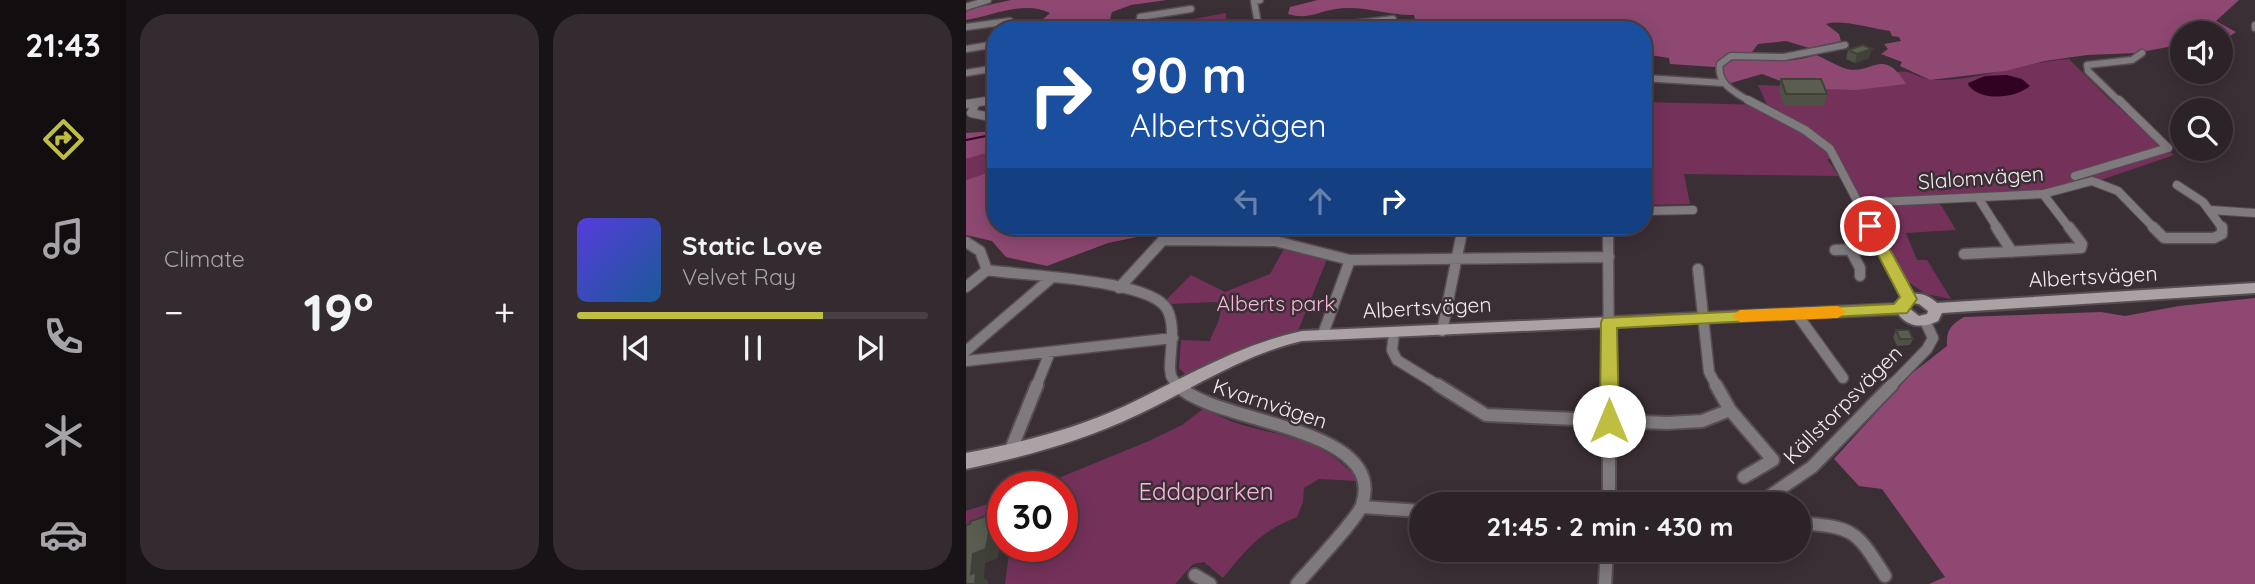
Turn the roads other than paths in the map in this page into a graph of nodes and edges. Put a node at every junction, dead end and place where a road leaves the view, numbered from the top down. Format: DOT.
graph roads {
  1 [pos="988,0"];
  2 [pos="1260,0"];
  3 [pos="966,7"];
  4 [pos="1191,9"];
  5 [pos="1393,19"];
  6 [pos="1140,21"];
  7 [pos="1257,21"];
  8 [pos="1376,21"];
  9 [pos="987,24"];
  10 [pos="966,27"];
  11 [pos="1845,45"];
  12 [pos="987,46"];
  13 [pos="966,49"];
  14 [pos="2142,54"];
  15 [pos="987,70"];
  16 [pos="966,73"];
  17 [pos="1652,78"];
  18 [pos="1724,83"];
  19 [pos="987,101"];
  20 [pos="976,103"];
  21 [pos="966,104"];
  22 [pos="987,117"];
  23 [pos="2084,182"];
  24 [pos="2176,185"];
  25 [pos="2043,194"];
  26 [pos="1979,198"];
  27 [pos="1859,203"];
  28 [pos="1693,209"];
  29 [pos="2211,210"];
  30 [pos="1652,211"];
  31 [pos="2255,213"];
  32 [pos="1166,235"];
  33 [pos="1252,235"];
  34 [pos="1461,235"];
  35 [pos="1608,235"];
  36 [pos="1163,240"];
  37 [pos="1249,241"];
  38 [pos="967,244"];
  39 [pos="1881,248"];
  40 [pos="1850,249"];
  41 [pos="1835,250"];
  42 [pos="2012,253"];
  43 [pos="1964,254"];
  44 [pos="1609,257"];
  45 [pos="1455,259"];
  46 [pos="1350,260"];
  47 [pos="1698,269"];
  48 [pos="987,270"];
  49 [pos="1860,276"];
  50 [pos="1049,280"];
  51 [pos="966,287"];
  52 [pos="1119,288"];
  53 [pos="2255,288"];
  54 [pos="1905,304"];
  55 [pos="1933,308"];
  56 [pos="1796,313"];
  57 [pos="1704,318"];
  58 [pos="1924,321"];
  59 [pos="1609,322"];
  60 [pos="1442,331"];
  61 [pos="1394,333"];
  62 [pos="1323,334"];
  63 [pos="1173,338"];
  64 [pos="966,351"];
  65 [pos="1050,352"];
  66 [pos="966,361"];
  67 [pos="1843,378"];
  68 [pos="1179,387"];
  69 [pos="1730,410"];
  70 [pos="1609,421"];
  71 [pos="1010,452"];
  72 [pos="966,461"];
  73 [pos="1744,477"];
  74 [pos="1609,492"];
  75 [pos="1776,492"];
  76 [pos="1362,507"];
  77 [pos="1409,510"];
  78 [pos="1811,524"];
  79 [pos="1606,562"];
  80 [pos="1195,575"];
  81 [pos="1885,576"];
  82 [pos="1210,584"];
  83 [pos="1297,584"];
  84 [pos="1605,584"];
  1 -- 3 [label="street"];
  2 -- 7 [label="street"];
  4 -- 6 [label="street"];
  5 -- 8 [label="street"];
  9 -- 10 [label="street"];
  11 -- 18 [label="street"];
  12 -- 13 [label="street"];
  14 -- 23 [label="street"];
  15 -- 16 [label="street"];
  17 -- 18 [label="street"];
  18 -- 27 [label="street"];
  19 -- 20 [label="street"];
  20 -- 21 [label="street"];
  20 -- 22 [label="street"];
  23 -- 25 [label="street, Slalomvägen"];
  23 -- 29 [label="street"];
  24 -- 29 [label="street"];
  25 -- 26 [label="street, Slalomvägen"];
  25 -- 42 [label="street"];
  26 -- 27 [label="street, Slalomvägen"];
  26 -- 42 [label="street"];
  27 -- 39 [label="street"];
  28 -- 30 [label="street"];
  29 -- 31 [label="street"];
  32 -- 36 [label="street"];
  33 -- 37 [label="street"];
  34 -- 45 [label="street"];
  35 -- 44 [label="street"];
  36 -- 37 [label="street"];
  36 -- 52 [label="street"];
  37 -- 46 [label="street"];
  38 -- 48 [label="street"];
  39 -- 40 [label="street"];
  39 -- 54 [label="street"];
  40 -- 41 [label="street"];
  40 -- 49 [label="street"];
  42 -- 43 [label="street"];
  44 -- 45 [label="street"];
  44 -- 59 [label="street"];
  45 -- 46 [label="street"];
  45 -- 60 [label="street"];
  46 -- 62 [label="street"];
  47 -- 57 [label="street"];
  48 -- 50 [label="street"];
  48 -- 51 [label="street"];
  50 -- 52 [label="street"];
  50 -- 64 [label="street"];
  52 -- 63 [label="street"];
  53 -- 55 [label="street, Albertsvägen"];
  54 -- 55 [label="street"];
  54 -- 56 [label="street, Albertsvägen"];
  54 -- 58 [label="street"];
  55 -- 58 [label="street"];
  56 -- 57 [label="street, Albertsvägen"];
  56 -- 67 [label="street"];
  57 -- 59 [label="street, Albertsvägen"];
  57 -- 69 [label="street"];
  58 -- 75 [label="street, Källstorpsvägen"];
  59 -- 60 [label="street, Albertsvägen"];
  59 -- 70 [label="street"];
  60 -- 61 [label="street, Albertsvägen"];
  61 -- 62 [label="street, Albertsvägen"];
  61 -- 70 [label="street"];
  62 -- 68 [label="street, Albertsvägen"];
  63 -- 65 [label="street"];
  63 -- 68 [label="street"];
  65 -- 66 [label="street"];
  65 -- 71 [label="street"];
  68 -- 71 [label="street, Albertsvägen"];
  68 -- 76 [label="street, Kvarnvägen"];
  69 -- 70 [label="street"];
  69 -- 73 [label="street"];
  70 -- 74 [label="street"];
  71 -- 72 [label="street, Albertsvägen"];
  76 -- 77 [label="street"];
  76 -- 83 [label="street"];
  78 -- 81 [label="street"];
  79 -- 84 [label="street"];
  80 -- 82 [label="street"];
}
